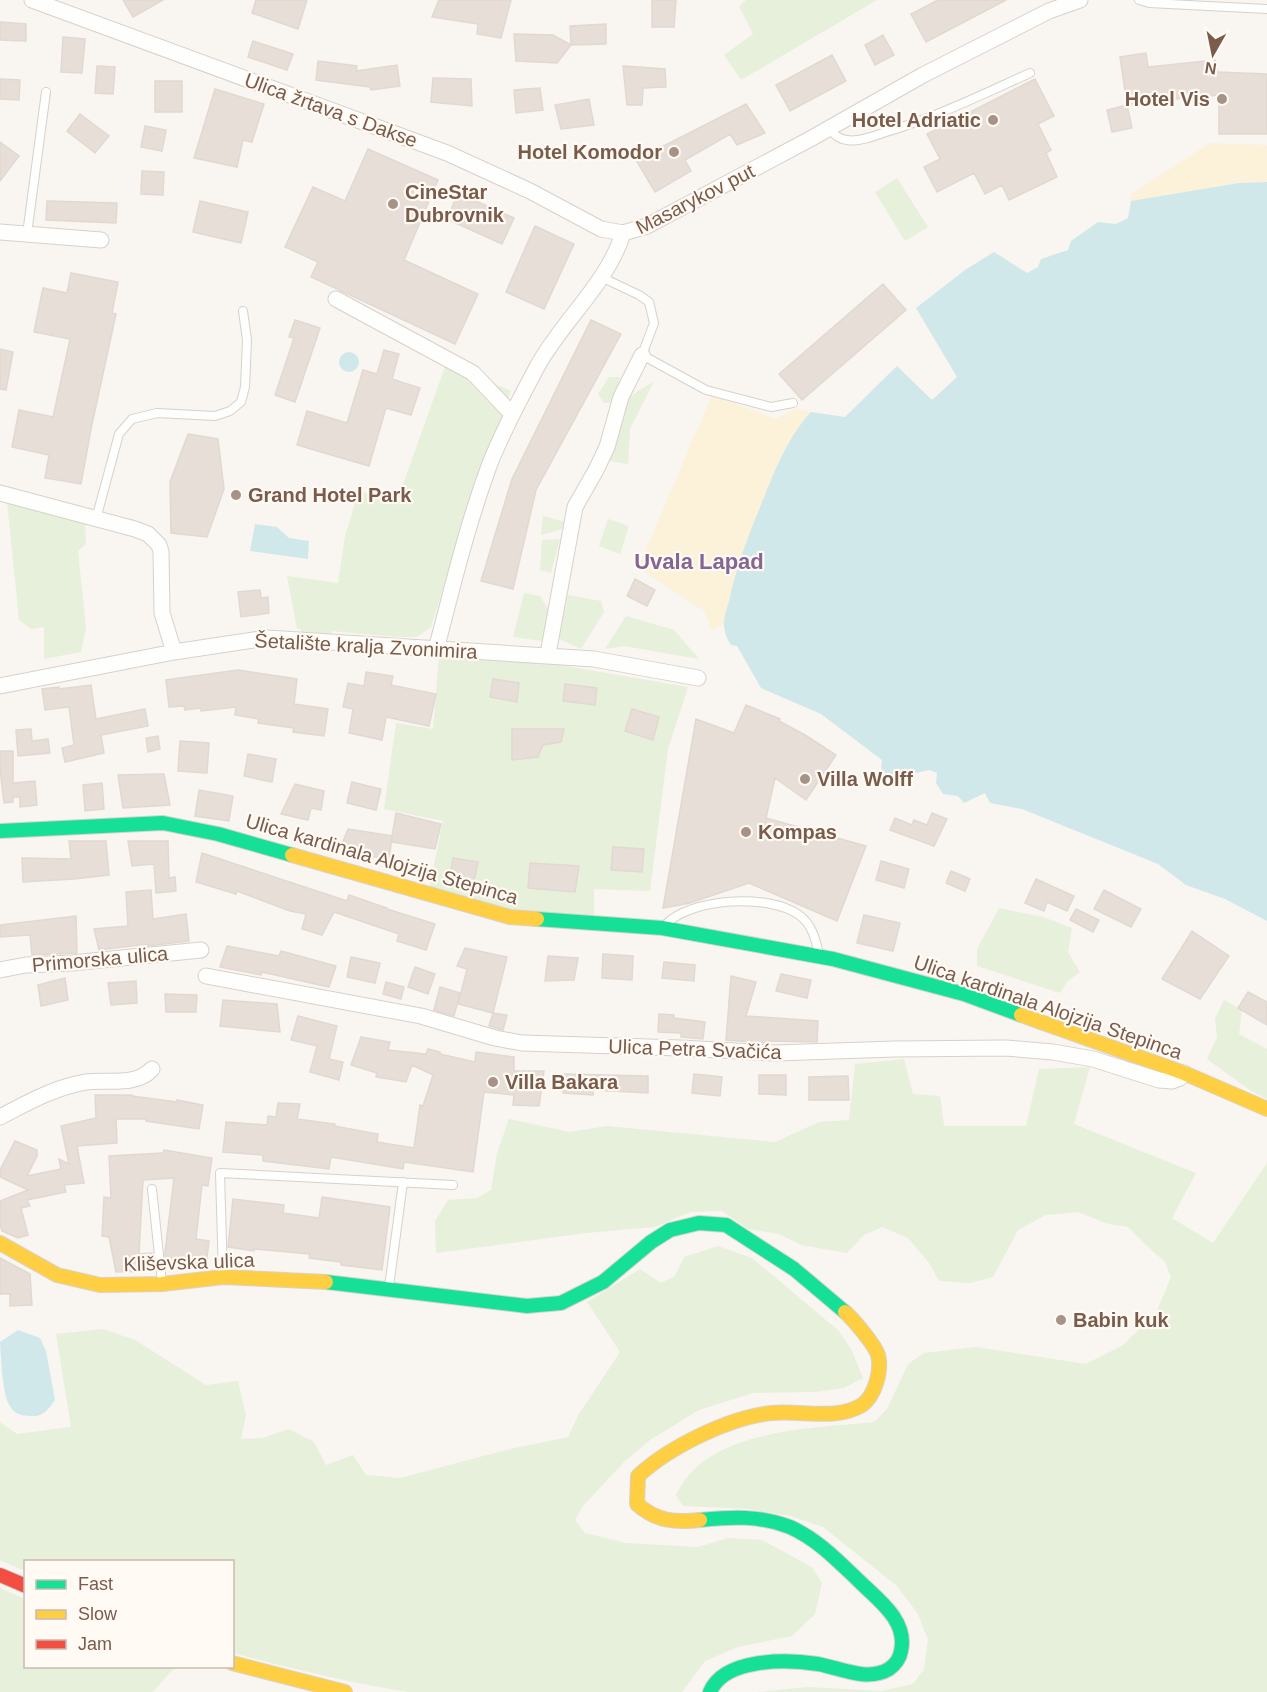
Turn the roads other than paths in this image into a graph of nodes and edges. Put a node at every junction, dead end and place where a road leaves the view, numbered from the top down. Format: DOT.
graph roads {
  1 [pos="32,0"];
  2 [pos="1080,0"];
  3 [pos="1139,0"];
  4 [pos="1267,9"];
  5 [pos="1030,73"];
  6 [pos="46,92"];
  7 [pos="828,128"];
  8 [pos="0,232"];
  9 [pos="27,234"];
  10 [pos="623,234"];
  11 [pos="101,240"];
  12 [pos="601,278"];
  13 [pos="336,299"];
  14 [pos="243,310"];
  15 [pos="642,356"];
  16 [pos="793,403"];
  17 [pos="512,414"];
  18 [pos="0,493"];
  19 [pos="96,519"];
  20 [pos="436,650"];
  21 [pos="174,652"];
  22 [pos="548,654"];
  23 [pos="698,678"];
  24 [pos="0,686"];
  25 [pos="0,831"];
  26 [pos="662,928"];
  27 [pos="201,950"];
  28 [pos="820,956"];
  29 [pos="0,970"];
  30 [pos="207,976"];
  31 [pos="152,1069"];
  32 [pos="1184,1073"];
  33 [pos="1267,1109"];
  34 [pos="0,1116"];
  35 [pos="403,1182"];
  36 [pos="453,1185"];
  37 [pos="152,1189"];
  38 [pos="0,1243"];
  39 [pos="224,1277"];
  40 [pos="162,1284"];
  41 [pos="388,1288"];
  42 [pos="0,1575"];
  43 [pos="24,1585"];
  44 [pos="234,1664"];
  45 [pos="345,1692"];
  46 [pos="710,1692"];
  1 -- 10 [label="street, Ulica žrtava s Dakse"];
  2 -- 7 [label="street, Masarykov put"];
  3 -- 4 [label="lane"];
  5 -- 7 [label="lane"];
  6 -- 9 [label="lane"];
  7 -- 10 [label="street, Masarykov put"];
  8 -- 9 [label="street"];
  9 -- 11 [label="street"];
  10 -- 12 [label="street, Masarykov put"];
  12 -- 15 [label="lane"];
  12 -- 17 [label="street, Masarykov put"];
  13 -- 17 [label="street"];
  14 -- 19 [label="lane"];
  15 -- 16 [label="lane"];
  15 -- 22 [label="street"];
  17 -- 20 [label="street, Masarykov put"];
  18 -- 19 [label="street"];
  19 -- 21 [label="street"];
  20 -- 21 [label="street, Šetalište kralja Zvonimira"];
  20 -- 22 [label="street, Šetalište kralja Zvonimira"];
  21 -- 24 [label="street, Šetalište kralja Zvonimira"];
  22 -- 23 [label="street, Šetalište kralja Zvonimira"];
  25 -- 26 [label="street, Ulica kardinala Alojzija Stepinca"];
  26 -- 28 [label="street, Ulica kardinala Alojzija Stepinca"];
  26 -- 28 [label="lane"];
  27 -- 29 [label="street, Primorska ulica"];
  28 -- 32 [label="street, Ulica kardinala Alojzija Stepinca"];
  30 -- 32 [label="street, Ulica Petra Svačića"];
  31 -- 34 [label="street"];
  32 -- 33 [label="street, Ulica kardinala Alojzija Stepinca"];
  35 -- 36 [label="lane"];
  35 -- 39 [label="lane"];
  35 -- 41 [label="lane"];
  37 -- 40 [label="lane"];
  38 -- 40 [label="street, Kliševska ulica"];
  39 -- 40 [label="street, Kliševska ulica"];
  39 -- 41 [label="street, Kliševska ulica"];
  41 -- 46 [label="street, Kliševska ulica"];
  42 -- 43 [label="street"];
  44 -- 45 [label="street"];
}
